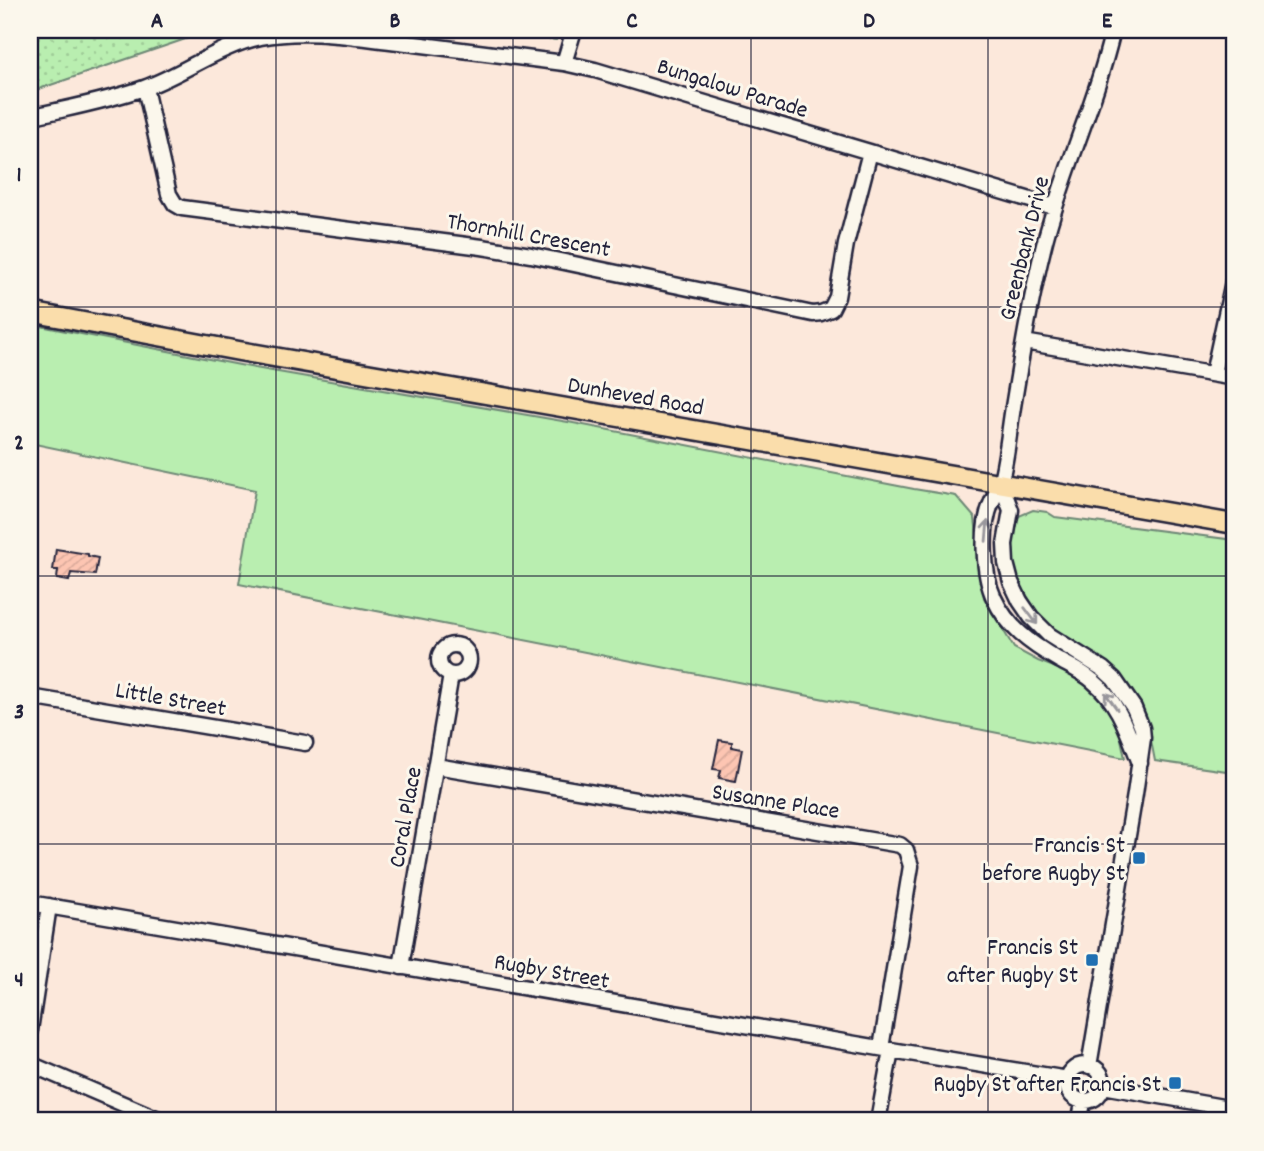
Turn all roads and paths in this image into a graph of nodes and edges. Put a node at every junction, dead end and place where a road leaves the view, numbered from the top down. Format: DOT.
graph roads {
  1 [pos="573,30"];
  2 [pos="1113,30"];
  3 [pos="564,62"];
  4 [pos="145,88"];
  5 [pos="30,117"];
  6 [pos="870,152"];
  7 [pos="1054,207"];
  8 [pos="1234,277"];
  9 [pos="30,312"];
  10 [pos="1024,342"];
  11 [pos="1213,374"];
  12 [pos="1234,378"];
  13 [pos="1001,484"];
  14 [pos="1234,524"];
  15 [pos="452,676"];
  16 [pos="30,697"];
  17 [pos="306,743"];
  18 [pos="1140,763"];
  19 [pos="436,766"];
  20 [pos="30,903"];
  21 [pos="49,906"];
  22 [pos="401,967"];
  23 [pos="30,1030"];
  24 [pos="886,1049"];
  25 [pos="30,1064"];
  26 [pos="1089,1066"];
  27 [pos="1068,1079"];
  28 [pos="1103,1086"];
  29 [pos="1083,1101"];
  30 [pos="1234,1108"];
  31 [pos="163,1121"];
  32 [pos="878,1121"];
  33 [pos="1080,1121"];
  1 -- 3 [label="street"];
  2 -- 7 [label="street, Greenbank Drive"];
  3 -- 4 [label="street, Bungalow Parade"];
  3 -- 6 [label="street, Bungalow Parade"];
  4 -- 5 [label="street, Bungalow Parade"];
  4 -- 6 [label="street, Thornhill Crescent"];
  6 -- 7 [label="street, Bungalow Parade"];
  7 -- 10 [label="street, Greenbank Drive"];
  8 -- 11 [label="street"];
  9 -- 13 [label="main road, Dunheved Road"];
  10 -- 11 [label="street"];
  10 -- 13 [label="street, Greenbank Drive"];
  11 -- 12 [label="street"];
  13 -- 14 [label="main road, Dunheved Road"];
  13 -- 18 [label="street, one-way"];
  18 -- 13 [label="street, one-way"];
  15 -- 19 [label="street, Coral Place"];
  16 -- 17 [label="street, Little Street"];
  18 -- 26 [label="street"];
  19 -- 22 [label="street, Coral Place"];
  19 -- 24 [label="street, Susanne Place"];
  20 -- 21 [label="street, Rugby Street"];
  21 -- 22 [label="street, Rugby Street"];
  21 -- 23 [label="street"];
  22 -- 24 [label="street, Rugby Street"];
  24 -- 27 [label="street, Rugby Street"];
  24 -- 32 [label="street, Susanne Place"];
  25 -- 31 [label="street"];
  26 -- 27 [label="street"];
  26 -- 28 [label="street"];
  27 -- 29 [label="street"];
  28 -- 29 [label="street"];
  28 -- 30 [label="street"];
  29 -- 33 [label="street"];
}
